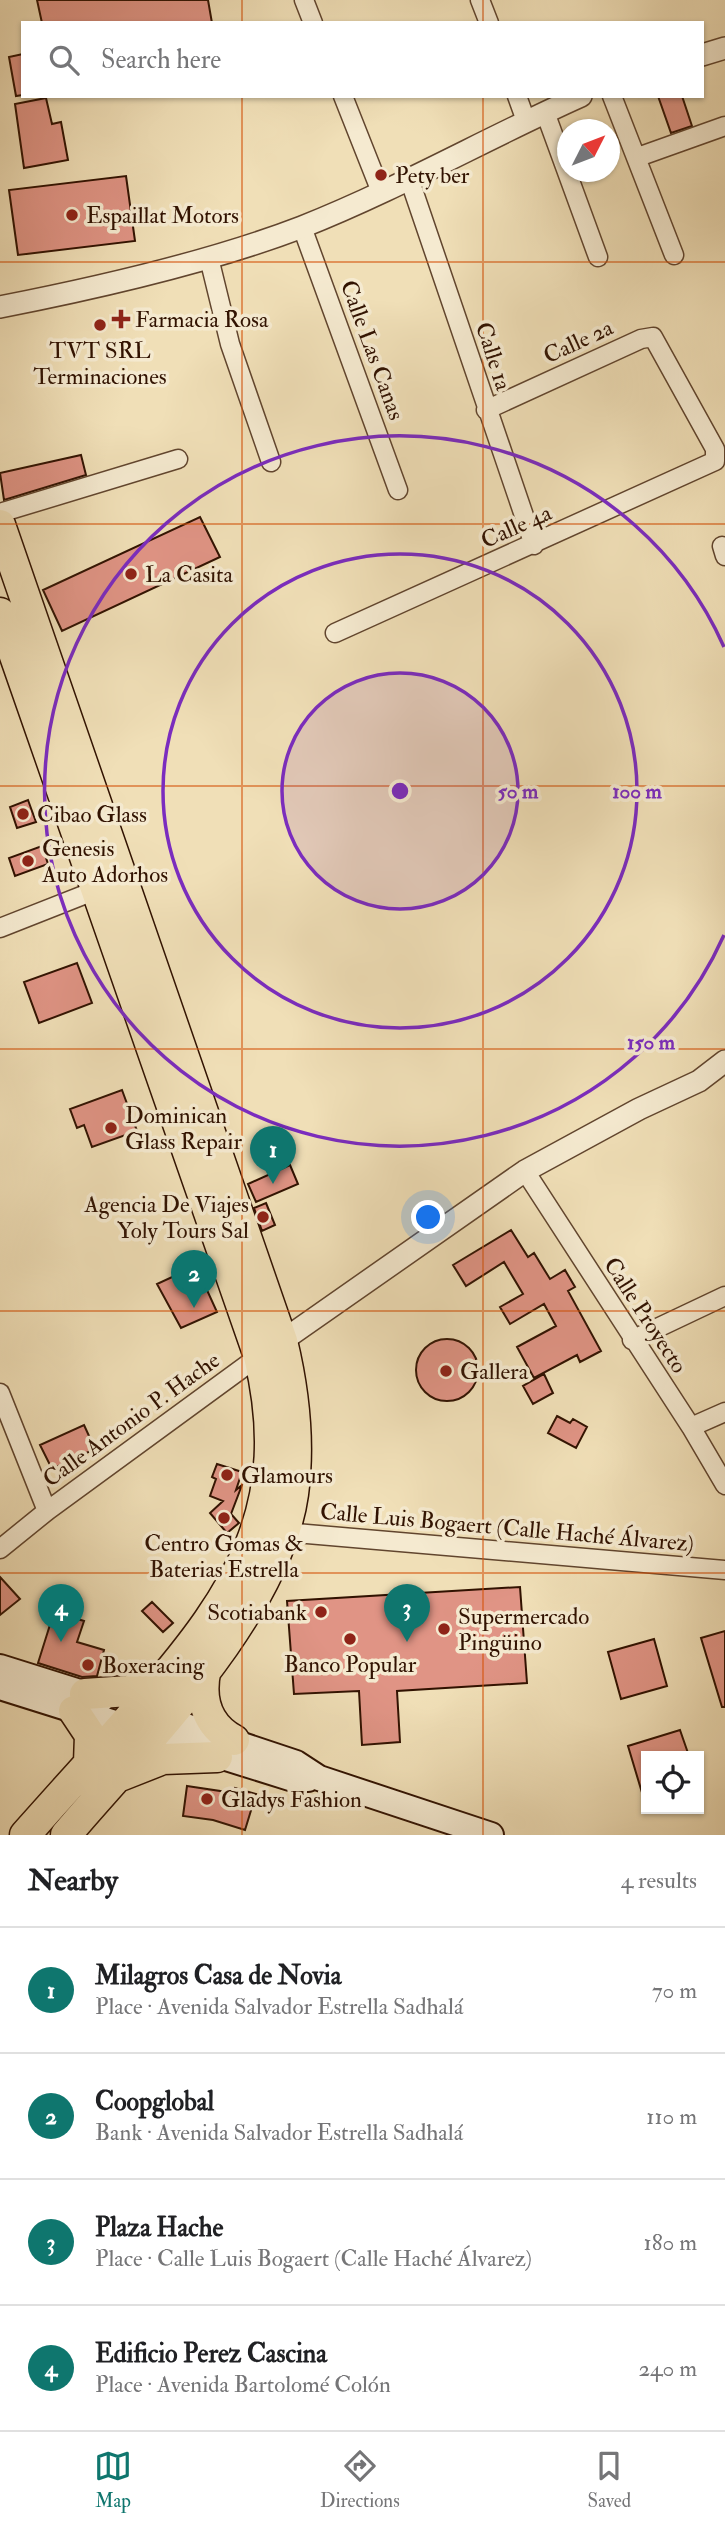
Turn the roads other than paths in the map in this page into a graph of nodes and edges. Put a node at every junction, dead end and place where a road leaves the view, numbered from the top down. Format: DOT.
graph roads {
  1 [pos="304,0"];
  2 [pos="480,0"];
  3 [pos="312,21"];
  4 [pos="488,21"];
  5 [pos="725,48"];
  6 [pos="704,54"];
  7 [pos="344,98"];
  8 [pos="519,98"];
  9 [pos="576,98"];
  10 [pos="613,98"];
  11 [pos="536,116"];
  12 [pos="725,126"];
  13 [pos="638,157"];
  14 [pos="410,181"];
  15 [pos="381,192"];
  16 [pos="302,227"];
  17 [pos="674,255"];
  18 [pos="598,257"];
  19 [pos="209,258"];
  20 [pos="0,307"];
  21 [pos="486,410"];
  22 [pos="178,458"];
  23 [pos="271,461"];
  24 [pos="715,461"];
  25 [pos="398,490"];
  26 [pos="0,513"];
  27 [pos="0,525"];
  28 [pos="534,545"];
  29 [pos="0,613"];
  30 [pos="335,633"];
  31 [pos="123,880"];
  32 [pos="94,891"];
  33 [pos="0,928"];
  34 [pos="725,1061"];
  35 [pos="525,1171"];
  36 [pos="725,1296"];
  37 [pos="632,1340"];
  38 [pos="271,1349"];
  39 [pos="0,1393"];
  40 [pos="725,1412"];
  41 [pos="691,1427"];
  42 [pos="725,1485"];
  43 [pos="47,1510"];
  44 [pos="284,1532"];
  45 [pos="0,1549"];
  46 [pos="725,1570"];
  47 [pos="192,1666"];
  48 [pos="0,1667"];
  49 [pos="0,1687"];
  50 [pos="80,1702"];
  51 [pos="144,1723"];
  52 [pos="226,1749"];
  53 [pos="101,1771"];
  54 [pos="25,1835"];
  55 [pos="66,1835"];
  56 [pos="491,1835"];
  1 -- 3 [label="street"];
  2 -- 4 [label="street"];
  5 -- 6 [label="street"];
  7 -- 15 [label="street"];
  8 -- 11 [label="street"];
  9 -- 11 [label="street"];
  10 -- 13 [label="street"];
  11 -- 14 [label="street"];
  11 -- 18 [label="street"];
  12 -- 13 [label="street"];
  13 -- 17 [label="street"];
  14 -- 15 [label="street"];
  14 -- 21 [label="street, Calle 1a"];
  15 -- 16 [label="street"];
  16 -- 19 [label="street"];
  16 -- 25 [label="street, Calle Las Canas"];
  19 -- 20 [label="street"];
  19 -- 23 [label="street"];
  21 -- 24 [label="street, Calle 2a"];
  21 -- 28 [label="street, Calle 1a"];
  22 -- 26 [label="street"];
  24 -- 28 [label="street, Calle 4a"];
  27 -- 31 [label="highway"];
  28 -- 30 [label="street, Calle 4a"];
  29 -- 32 [label="highway"];
  31 -- 32 [label="street"];
  31 -- 38 [label="highway"];
  32 -- 33 [label="street"];
  32 -- 38 [label="highway"];
  34 -- 35 [label="street"];
  35 -- 37 [label="street, Calle Proyecto"];
  35 -- 38 [label="street"];
  36 -- 37 [label="street"];
  37 -- 41 [label="street, Calle Proyecto"];
  38 -- 43 [label="street, Calle Antonio P. Hache"];
  38 -- 44 [label="highway"];
  38 -- 47 [label="highway"];
  39 -- 43 [label="street"];
  40 -- 41 [label="street"];
  41 -- 42 [label="street, Calle Proyecto"];
  43 -- 45 [label="street, Calle Antonio P. Hache"];
  44 -- 46 [label="street, Calle Luis Bogaert (Calle Haché Álvarez)"];
  44 -- 47 [label="highway"];
  47 -- 50 [label="highway"];
  47 -- 51 [label="highway"];
  47 -- 52 [label="highway"];
  48 -- 50 [label="main road"];
  49 -- 50 [label="main road"];
  50 -- 51 [label="main road"];
  50 -- 53 [label="highway"];
  51 -- 52 [label="main road"];
  51 -- 53 [label="highway"];
  52 -- 53 [label="highway"];
  52 -- 56 [label="main road"];
  53 -- 54 [label="highway"];
  53 -- 55 [label="highway"];
}
